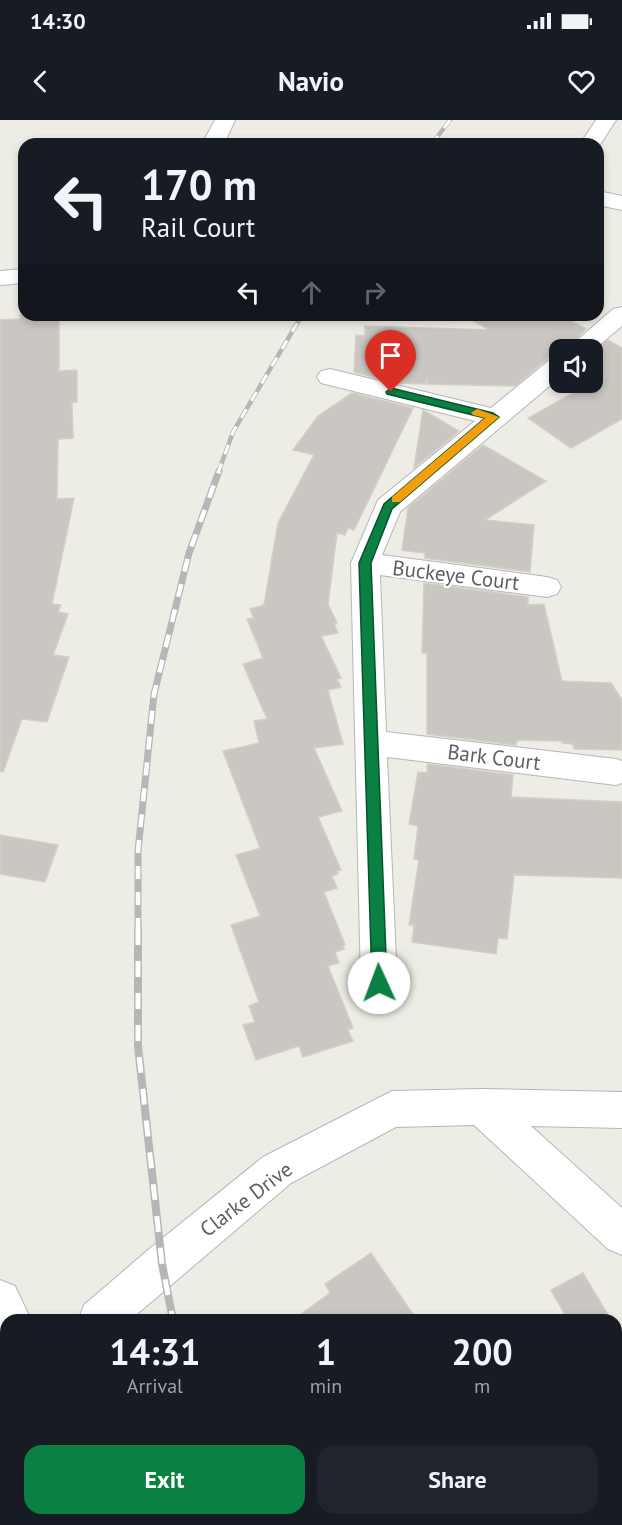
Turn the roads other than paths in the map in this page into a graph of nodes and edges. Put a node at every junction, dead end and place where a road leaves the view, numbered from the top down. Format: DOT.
graph roads {
  1 [pos="225,120"];
  2 [pos="606,120"];
  3 [pos="216,138"];
  4 [pos="595,138"];
  5 [pos="604,199"];
  6 [pos="622,203"];
  7 [pos="18,276"];
  8 [pos="0,278"];
  9 [pos="613,314"];
  10 [pos="589,339"];
  11 [pos="549,373"];
  12 [pos="330,377"];
  13 [pos="493,417"];
  14 [pos="365,563"];
  15 [pos="547,587"];
  16 [pos="372,742"];
  17 [pos="616,772"];
  18 [pos="379,983"];
  19 [pos="482,1107"];
  20 [pos="622,1110"];
  21 [pos="622,1235"];
  22 [pos="106,1314"];
  1 -- 3 [label="street"];
  2 -- 4 [label="street"];
  5 -- 6 [label="street"];
  7 -- 8 [label="street"];
  9 -- 10 [label="street"];
  11 -- 13 [label="street"];
  12 -- 13 [label="street"];
  13 -- 14 [label="street"];
  14 -- 15 [label="street, Buckeye Court"];
  14 -- 16 [label="street"];
  16 -- 17 [label="street, Bark Court"];
  16 -- 18 [label="street"];
  19 -- 20 [label="street, Clarke Drive"];
  19 -- 21 [label="street"];
  19 -- 22 [label="street, Clarke Drive"];
}
